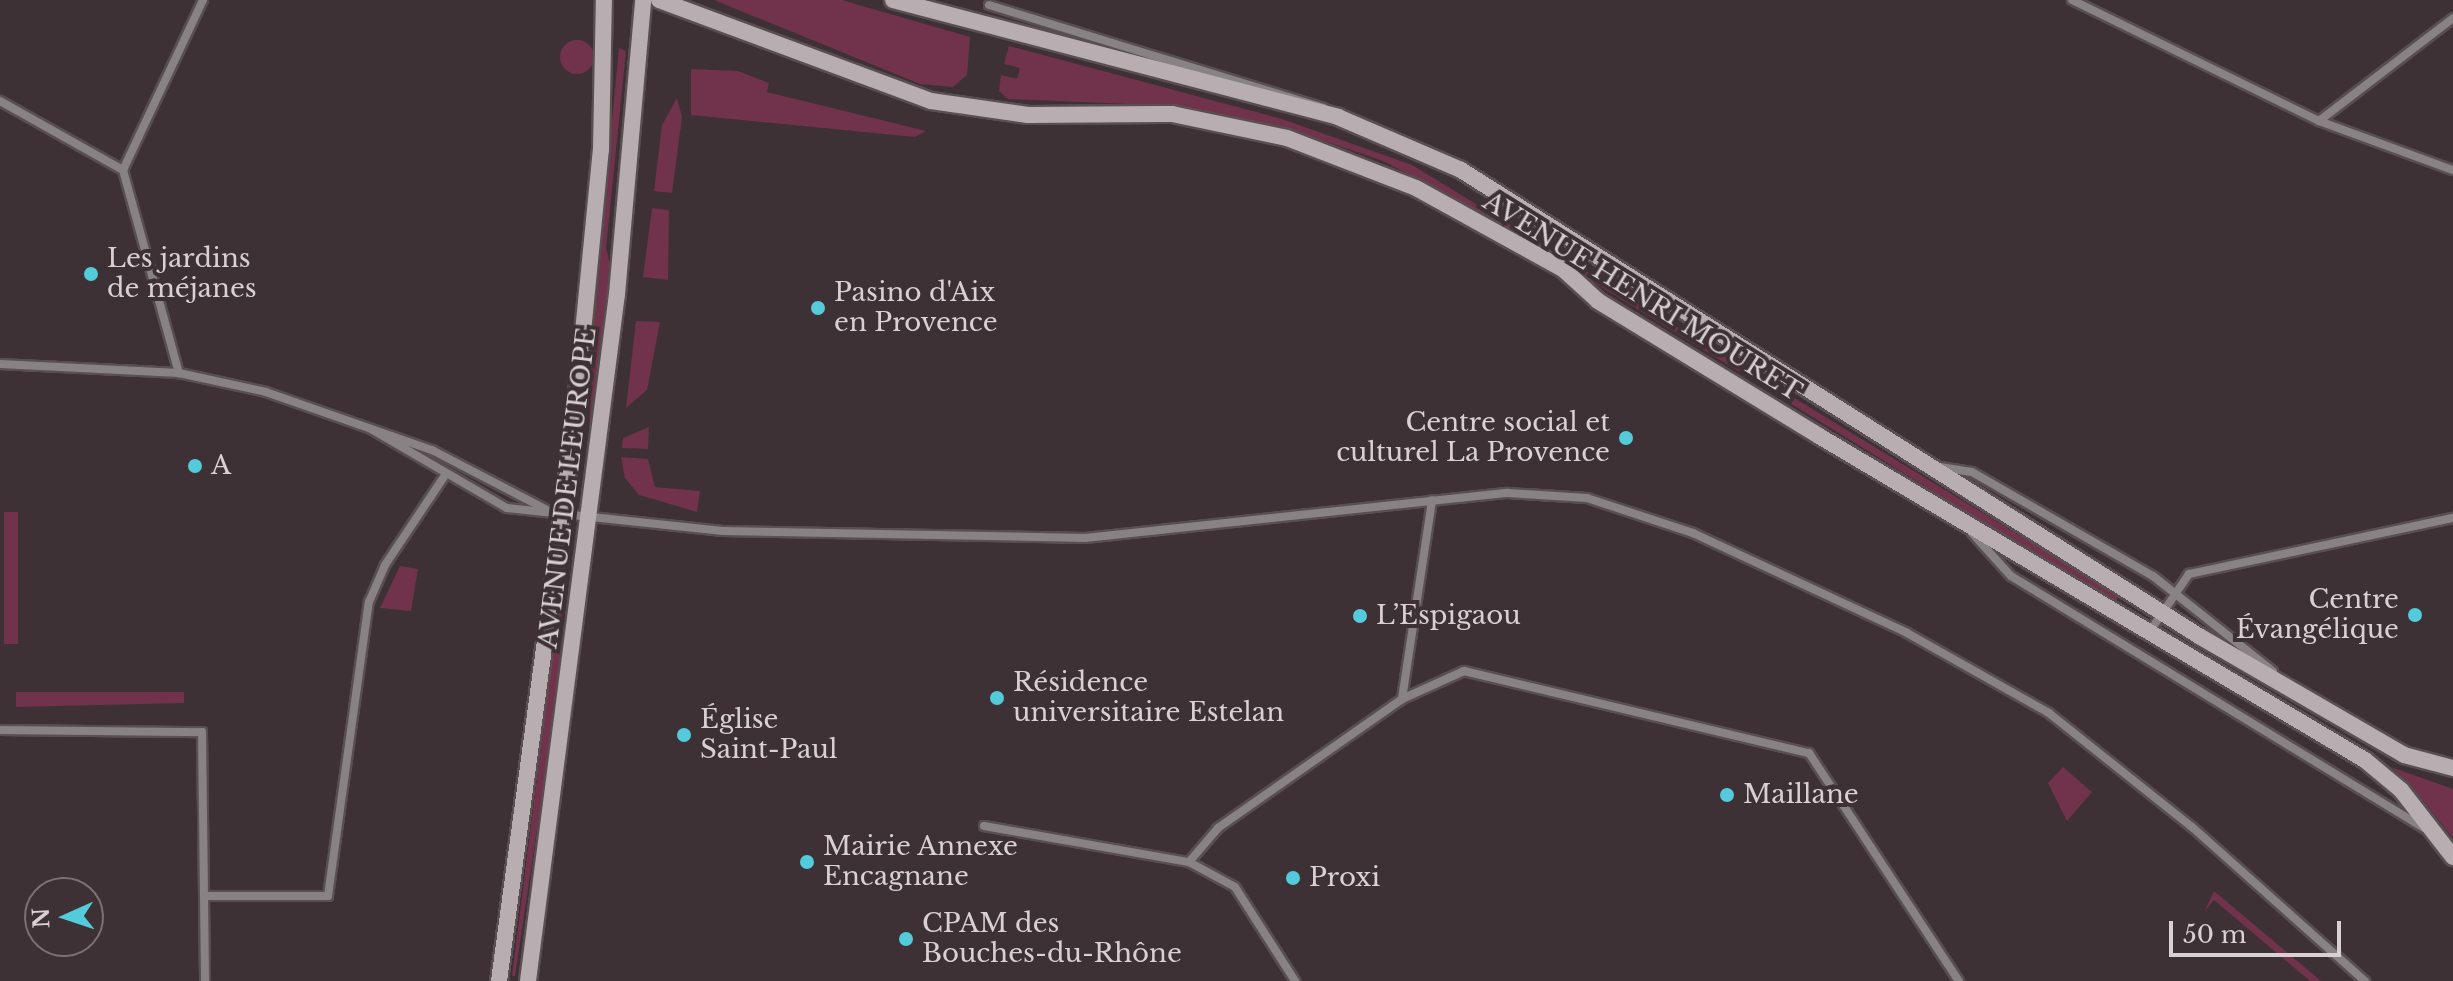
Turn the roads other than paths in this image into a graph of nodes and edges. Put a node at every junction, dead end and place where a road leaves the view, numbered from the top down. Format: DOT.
graph roads {
  1 [pos="203,0"];
  2 [pos="604,0"];
  3 [pos="643,0"];
  4 [pos="659,0"];
  5 [pos="893,0"];
  6 [pos="2072,0"];
  7 [pos="989,5"];
  8 [pos="2453,18"];
  9 [pos="0,101"];
  10 [pos="1338,117"];
  11 [pos="2319,121"];
  12 [pos="123,170"];
  13 [pos="2453,170"];
  14 [pos="0,364"];
  15 [pos="179,373"];
  16 [pos="371,429"];
  17 [pos="1934,466"];
  18 [pos="444,477"];
  19 [pos="1432,500"];
  20 [pos="559,516"];
  21 [pos="2453,518"];
  22 [pos="590,519"];
  23 [pos="1960,521"];
  24 [pos="2177,591"];
  25 [pos="2163,612"];
  26 [pos="2148,635"];
  27 [pos="2283,680"];
  28 [pos="1402,699"];
  29 [pos="0,730"];
  30 [pos="2453,768"];
  31 [pos="984,826"];
  32 [pos="2431,832"];
  33 [pos="2453,857"];
  34 [pos="1189,862"];
  35 [pos="206,896"];
  36 [pos="205,981"];
  37 [pos="499,981"];
  38 [pos="528,981"];
  39 [pos="1295,981"];
  40 [pos="1959,981"];
  41 [pos="2365,981"];
  1 -- 12 [label="street"];
  2 -- 20 [label="main road, AVENUE DE L'EUROPE"];
  3 -- 22 [label="main road, AVENUE DE L'EUROPE"];
  4 -- 23 [label="main road, AVENUE HENRI MOURET"];
  5 -- 10 [label="main road, AVENUE HENRI MOURET"];
  6 -- 11 [label="street"];
  7 -- 10 [label="street"];
  8 -- 11 [label="street"];
  9 -- 12 [label="street"];
  10 -- 17 [label="main road, AVENUE HENRI MOURET"];
  11 -- 13 [label="street"];
  12 -- 15 [label="street"];
  14 -- 15 [label="street"];
  15 -- 16 [label="street"];
  16 -- 18 [label="street"];
  16 -- 20 [label="street"];
  17 -- 24 [label="street, AVENUE HENRI MOURET"];
  17 -- 25 [label="main road, AVENUE HENRI MOURET"];
  18 -- 20 [label="street"];
  18 -- 35 [label="street"];
  19 -- 22 [label="street"];
  19 -- 28 [label="street"];
  19 -- 41 [label="street"];
  20 -- 22 [label="street"];
  20 -- 37 [label="main road, AVENUE DE L'EUROPE"];
  21 -- 24 [label="street"];
  22 -- 38 [label="main road, AVENUE DE L'EUROPE"];
  23 -- 26 [label="main road, AVENUE HENRI MOURET"];
  23 -- 32 [label="street"];
  24 -- 25 [label="street"];
  24 -- 27 [label="street, AVENUE HENRI MOURET"];
  25 -- 26 [label="street"];
  25 -- 27 [label="main road, AVENUE HENRI MOURET"];
  26 -- 32 [label="main road, AVENUE HENRI MOURET"];
  27 -- 30 [label="main road, AVENUE HENRI MOURET"];
  28 -- 34 [label="street"];
  28 -- 40 [label="street"];
  29 -- 35 [label="street"];
  31 -- 34 [label="street"];
  32 -- 33 [label="main road, AVENUE HENRI MOURET"];
  34 -- 39 [label="street"];
  35 -- 36 [label="street"];
}
